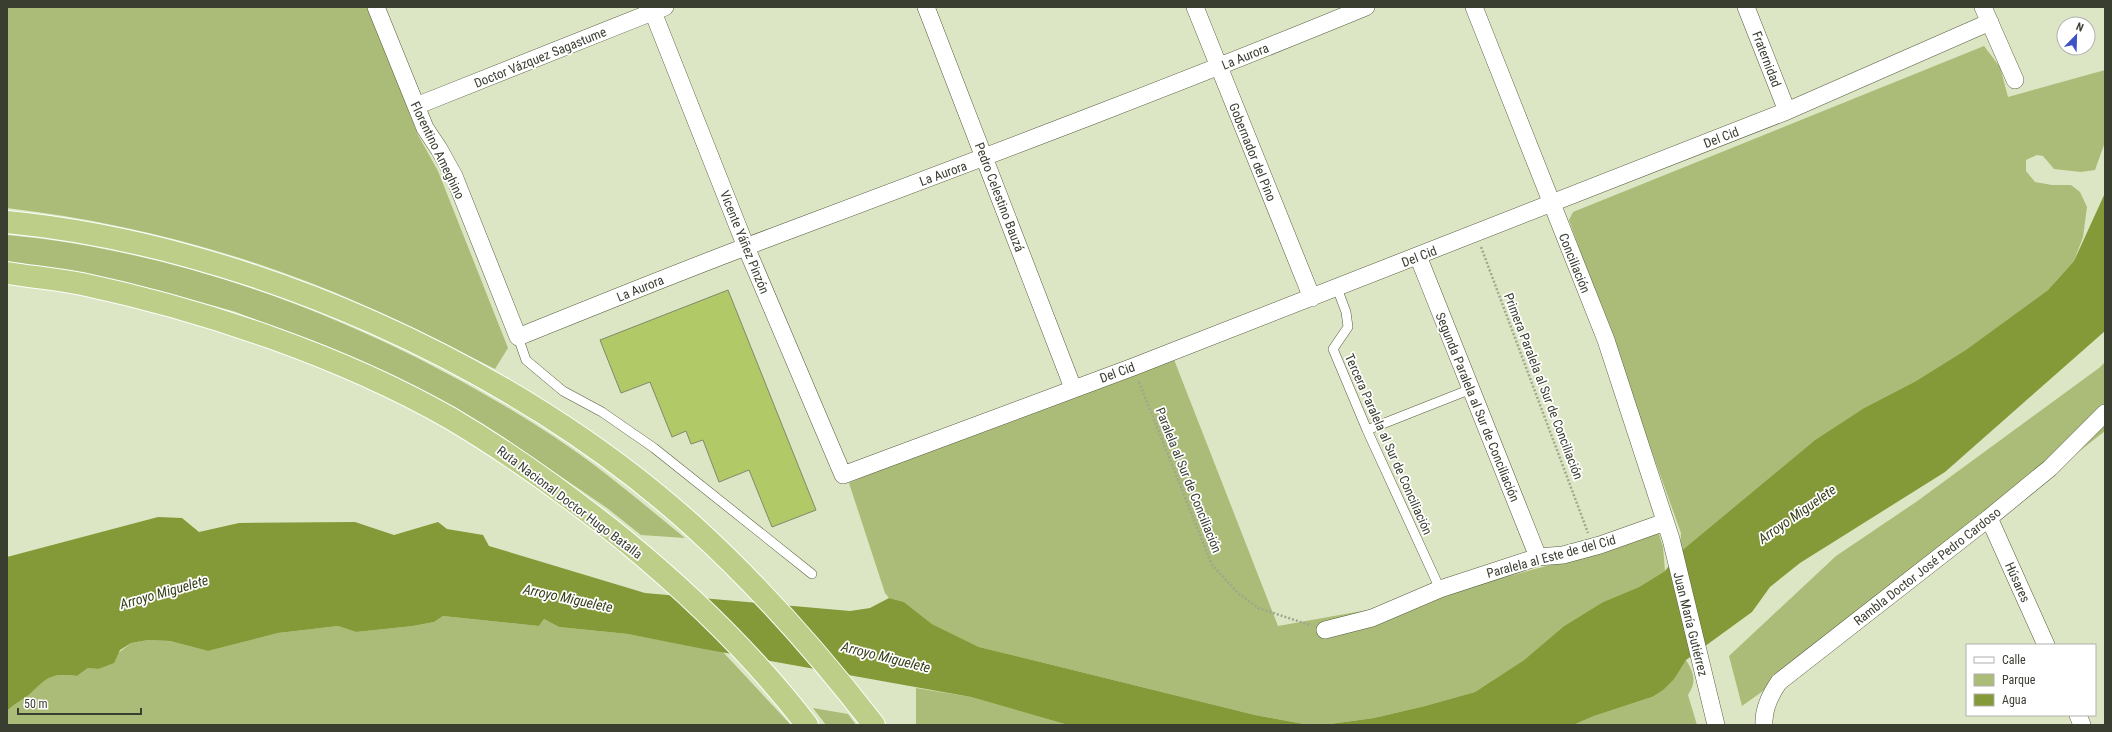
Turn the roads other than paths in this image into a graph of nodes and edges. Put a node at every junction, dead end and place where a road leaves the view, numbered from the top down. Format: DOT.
graph roads {
  1 [pos="376,7"];
  2 [pos="926,7"];
  3 [pos="1195,7"];
  4 [pos="1366,7"];
  5 [pos="1474,7"];
  6 [pos="1746,7"];
  7 [pos="656,9"];
  8 [pos="1987,15"];
  9 [pos="1219,67"];
  10 [pos="2015,80"];
  11 [pos="416,106"];
  12 [pos="1787,111"];
  13 [pos="985,157"];
  14 [pos="1551,202"];
  15 [pos="7,222"];
  16 [pos="746,247"];
  17 [pos="1418,256"];
  18 [pos="7,273"];
  19 [pos="1337,288"];
  20 [pos="1312,298"];
  21 [pos="518,337"];
  22 [pos="1073,388"];
  23 [pos="1471,388"];
  24 [pos="2105,413"];
  25 [pos="1367,430"];
  26 [pos="843,475"];
  27 [pos="1990,518"];
  28 [pos="1665,522"];
  29 [pos="1538,557"];
  30 [pos="812,574"];
  31 [pos="1440,588"];
  32 [pos="1325,630"];
  33 [pos="2046,644"];
  34 [pos="869,719"];
  35 [pos="807,725"];
  36 [pos="1716,725"];
  37 [pos="1764,725"];
  1 -- 11 [label="street, Florentino Ameghino"];
  2 -- 13 [label="street, Pedro Celestino Bauzá"];
  3 -- 9 [label="street, Gobernador del Pino"];
  4 -- 9 [label="street, La Aurora"];
  5 -- 14 [label="street, Conciliación"];
  6 -- 12 [label="street, Fraternidad"];
  7 -- 11 [label="street, Doctor Vázquez Sagastume"];
  7 -- 16 [label="street, Vicente Yáñez Pinzón"];
  8 -- 10 [label="street"];
  8 -- 12 [label="street, Del Cid"];
  9 -- 13 [label="street, La Aurora"];
  9 -- 20 [label="street, Gobernador del Pino"];
  11 -- 21 [label="street, Florentino Ameghino"];
  12 -- 14 [label="street, Del Cid"];
  13 -- 16 [label="street, La Aurora"];
  13 -- 22 [label="street, Pedro Celestino Bauzá"];
  14 -- 17 [label="street, Del Cid"];
  14 -- 28 [label="street, Conciliación"];
  15 -- 34 [label="highway"];
  16 -- 21 [label="street, La Aurora"];
  16 -- 26 [label="street, Vicente Yáñez Pinzón"];
  17 -- 19 [label="street, Del Cid"];
  17 -- 23 [label="street, Segunda Paralela al Sur de Conciliación"];
  18 -- 35 [label="highway, Ruta Nacional Doctor Hugo Batalla"];
  19 -- 20 [label="street, Del Cid"];
  19 -- 25 [label="lane, Tercera Paralela al Sur de Conciliación"];
  20 -- 22 [label="street, Del Cid"];
  21 -- 30 [label="lane"];
  22 -- 26 [label="street, Del Cid"];
  23 -- 25 [label="lane"];
  23 -- 29 [label="street, Segunda Paralela al Sur de Conciliación"];
  24 -- 27 [label="street, Rambla Doctor José Pedro Cardoso"];
  25 -- 31 [label="lane, Tercera Paralela al Sur de Conciliación"];
  27 -- 33 [label="street, Húsares"];
  27 -- 37 [label="street, Rambla Doctor José Pedro Cardoso"];
  28 -- 29 [label="street, Paralela al Este de del Cid"];
  28 -- 36 [label="street, Juan María Gutiérrez"];
  29 -- 31 [label="street, Paralela al Este de del Cid"];
  31 -- 32 [label="street, Paralela al Este de del Cid"];
}
